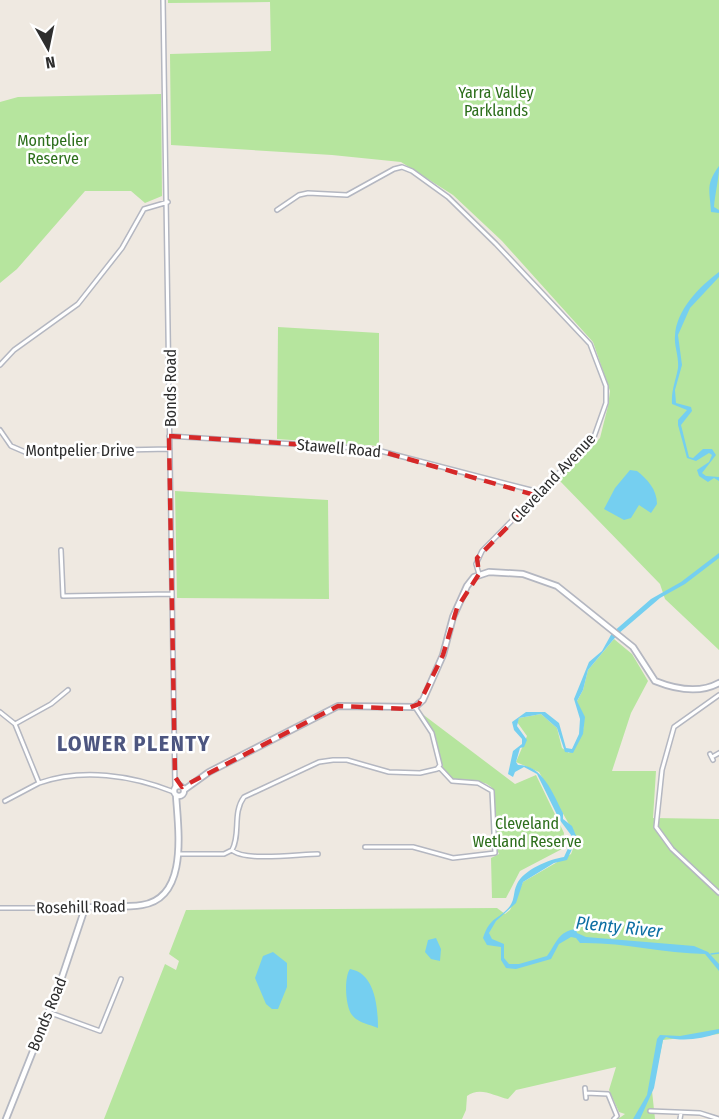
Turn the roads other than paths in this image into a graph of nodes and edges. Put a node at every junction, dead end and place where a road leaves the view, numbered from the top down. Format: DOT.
graph roads {
  1 [pos="163,0"];
  2 [pos="168,202"];
  3 [pos="277,210"];
  4 [pos="0,365"];
  5 [pos="0,430"];
  6 [pos="170,436"];
  7 [pos="170,449"];
  8 [pos="538,496"];
  9 [pos="62,550"];
  10 [pos="479,574"];
  11 [pos="172,594"];
  12 [pos="719,683"];
  13 [pos="68,690"];
  14 [pos="719,695"];
  15 [pos="415,707"];
  16 [pos="0,712"];
  17 [pos="15,724"];
  18 [pos="719,753"];
  19 [pos="712,757"];
  20 [pos="439,767"];
  21 [pos="39,783"];
  22 [pos="178,790"];
  23 [pos="5,801"];
  24 [pos="365,847"];
  25 [pos="232,850"];
  26 [pos="176,854"];
  27 [pos="318,854"];
  28 [pos="719,893"];
  29 [pos="160,897"];
  30 [pos="0,908"];
  31 [pos="85,908"];
  32 [pos="121,979"];
  33 [pos="48,1012"];
  34 [pos="586,1098"];
  35 [pos="650,1111"];
  36 [pos="622,1113"];
  37 [pos="681,1113"];
  38 [pos="616,1118"];
  39 [pos="6,1119"];
  40 [pos="680,1119"];
  41 [pos="719,1119"];
  1 -- 2 [label="street, Bonds Road"];
  2 -- 4 [label="street"];
  2 -- 6 [label="street, Bonds Road"];
  3 -- 8 [label="street, Cleveland Avenue"];
  5 -- 7 [label="street, Montpelier Drive"];
  6 -- 7 [label="street, Bonds Road"];
  6 -- 8 [label="street, Stawell Road"];
  7 -- 11 [label="street, Bonds Road"];
  8 -- 10 [label="street, Cleveland Avenue"];
  9 -- 11 [label="street"];
  10 -- 12 [label="street"];
  10 -- 15 [label="street, Cleveland Avenue"];
  11 -- 22 [label="street, Bonds Road"];
  13 -- 17 [label="street"];
  14 -- 28 [label="street"];
  15 -- 20 [label="street"];
  15 -- 22 [label="street"];
  16 -- 17 [label="street"];
  17 -- 21 [label="street"];
  18 -- 19 [label="street"];
  20 -- 24 [label="street"];
  20 -- 25 [label="street"];
  21 -- 22 [label="street"];
  21 -- 23 [label="street"];
  22 -- 26 [label="street, Bonds Road"];
  25 -- 26 [label="street"];
  25 -- 27 [label="street"];
  26 -- 29 [label="street, Bonds Road"];
  29 -- 31 [label="street, Rosehill Road"];
  30 -- 31 [label="street, Rosehill Road"];
  31 -- 33 [label="street, Bonds Road"];
  32 -- 33 [label="street"];
  33 -- 39 [label="street, Bonds Road"];
  34 -- 38 [label="street"];
  35 -- 37 [label="street"];
  36 -- 38 [label="street"];
  37 -- 40 [label="street"];
  37 -- 41 [label="street"];
}
